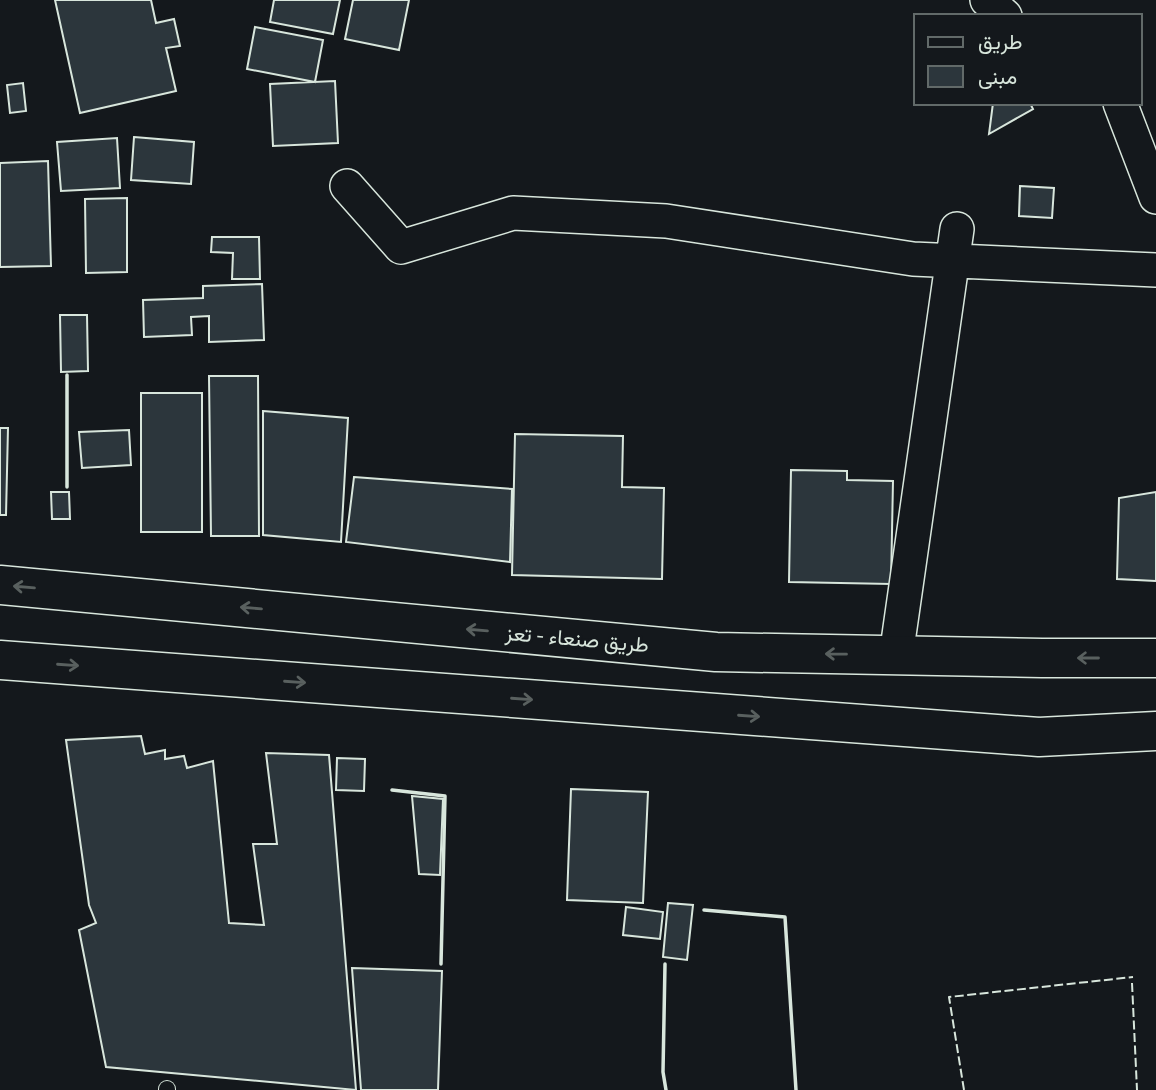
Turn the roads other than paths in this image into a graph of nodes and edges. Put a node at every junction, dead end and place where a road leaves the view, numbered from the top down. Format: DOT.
graph roads {
  1 [pos="987,0"];
  2 [pos="1003,14"];
  3 [pos="1121,105"];
  4 [pos="347,186"];
  5 [pos="1156,197"];
  6 [pos="955,245"];
  7 [pos="1156,270"];
  8 [pos="0,585"];
  9 [pos="895,656"];
  10 [pos="1156,658"];
  11 [pos="0,660"];
  12 [pos="1156,731"];
  1 -- 2 [label="street"];
  3 -- 5 [label="street"];
  4 -- 6 [label="street"];
  6 -- 7 [label="street"];
  6 -- 9 [label="street"];
  9 -- 8 [label="highway, طريق صنعاء - تعز, one-way"];
  10 -- 9 [label="highway, طريق صنعاء - تعز, one-way"];
  11 -- 12 [label="highway, one-way"];
}
